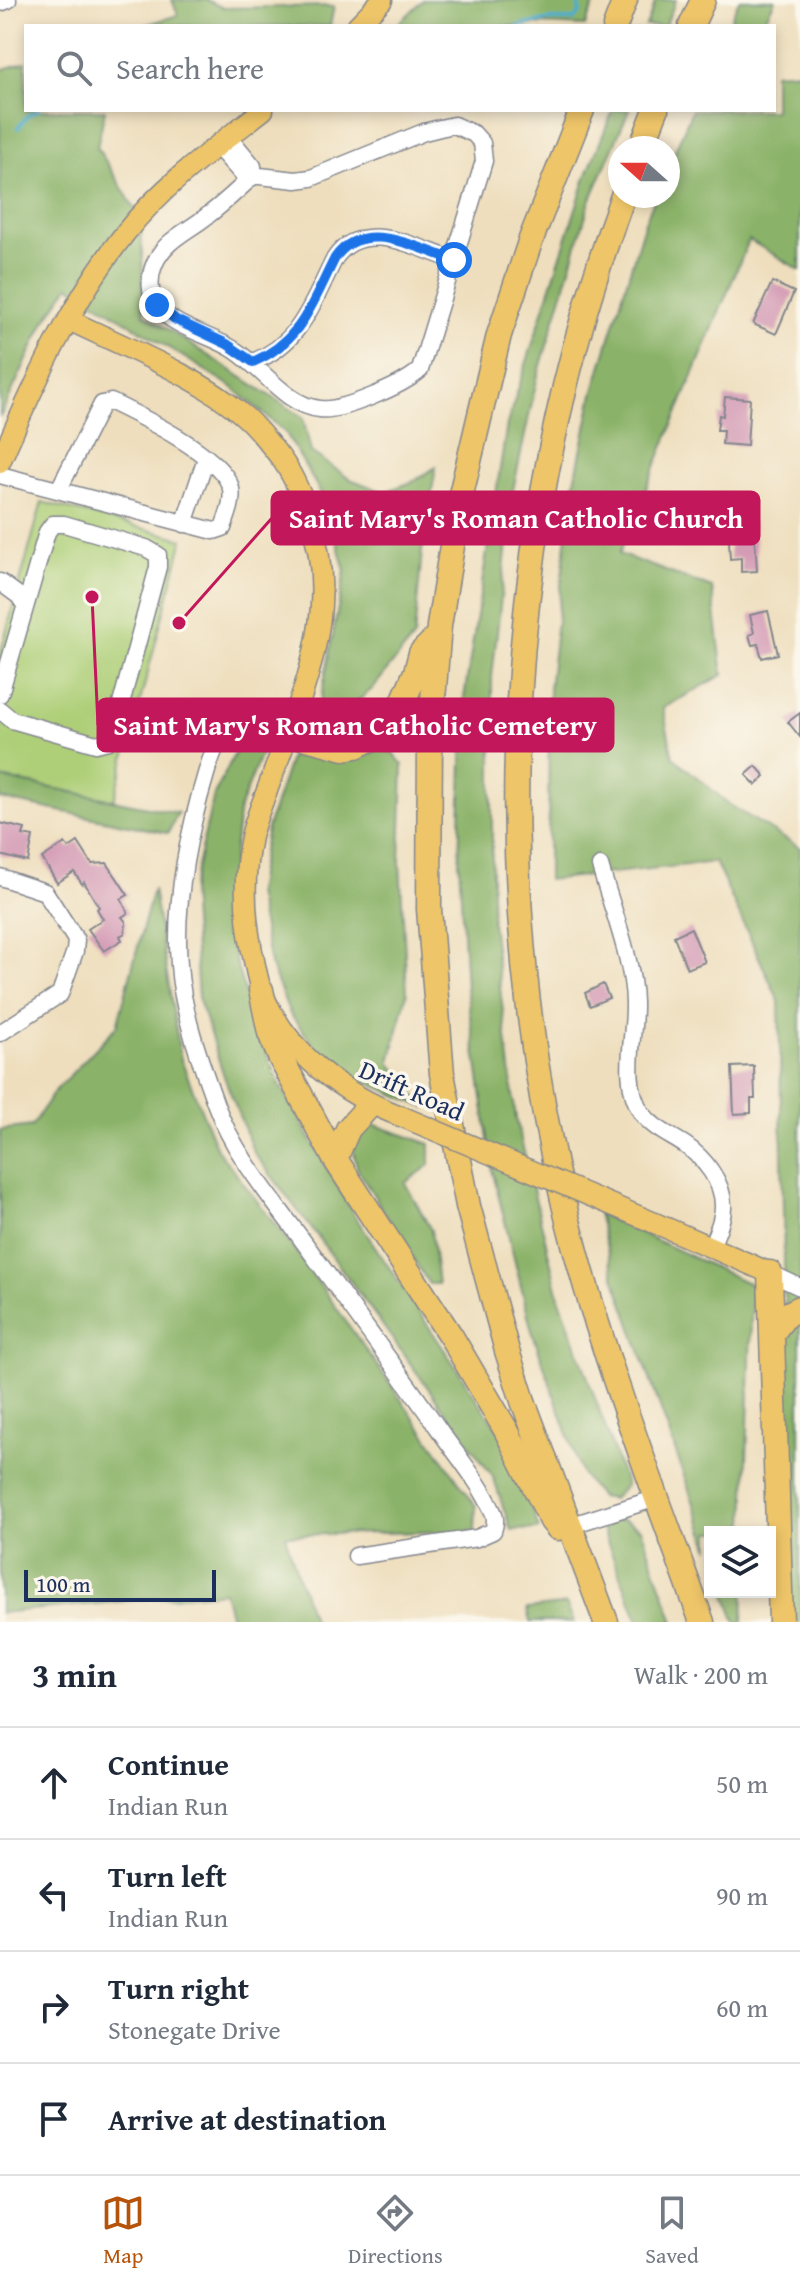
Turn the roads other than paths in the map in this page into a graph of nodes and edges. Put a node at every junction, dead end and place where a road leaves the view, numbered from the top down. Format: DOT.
graph roads {
  1 [pos="8,0"];
  2 [pos="382,0"];
  3 [pos="625,0"];
  4 [pos="703,0"];
  5 [pos="0,3"];
  6 [pos="359,24"];
  7 [pos="616,24"];
  8 [pos="692,24"];
  9 [pos="260,112"];
  10 [pos="581,112"];
  11 [pos="655,112"];
  12 [pos="646,136"];
  13 [pos="223,142"];
  14 [pos="253,176"];
  15 [pos="619,208"];
  16 [pos="454,260"];
  17 [pos="69,320"];
  18 [pos="253,362"];
  19 [pos="206,458"];
  20 [pos="0,462"];
  21 [pos="0,475"];
  22 [pos="59,489"];
  23 [pos="184,524"];
  24 [pos="0,582"];
  25 [pos="25,605"];
  26 [pos="439,635"];
  27 [pos="0,694"];
  28 [pos="0,710"];
  29 [pos="287,733"];
  30 [pos="600,866"];
  31 [pos="0,877"];
  32 [pos="261,990"];
  33 [pos="0,1033"];
  34 [pos="370,1105"];
  35 [pos="335,1159"];
  36 [pos="711,1247"];
  37 [pos="770,1273"];
  38 [pos="800,1287"];
  39 [pos="800,1308"];
  40 [pos="773,1332"];
  41 [pos="657,1498"];
  42 [pos="569,1526"];
  43 [pos="578,1549"];
  44 [pos="356,1556"];
  45 [pos="606,1622"];
  46 [pos="702,1622"];
  47 [pos="781,1622"];
  1 -- 5 [label="street"];
  2 -- 6 [label="main road"];
  3 -- 7 [label="highway"];
  4 -- 8 [label="highway"];
  9 -- 13 [label="main road"];
  10 -- 26 [label="highway"];
  11 -- 12 [label="highway"];
  13 -- 14 [label="street"];
  13 -- 17 [label="main road"];
  14 -- 16 [label="street"];
  14 -- 18 [label="street"];
  15 -- 41 [label="highway"];
  16 -- 18 [label="street"];
  16 -- 18 [label="street"];
  17 -- 20 [label="main road"];
  17 -- 29 [label="main road, Drift Road"];
  19 -- 22 [label="street"];
  19 -- 23 [label="street"];
  19 -- 23 [label="street"];
  21 -- 22 [label="street"];
  22 -- 23 [label="street"];
  24 -- 25 [label="street"];
  25 -- 27 [label="street"];
  25 -- 28 [label="street"];
  26 -- 29 [label="highway"];
  26 -- 42 [label="highway"];
  29 -- 32 [label="main road, Drift Road"];
  29 -- 44 [label="street"];
  30 -- 36 [label="street"];
  31 -- 33 [label="street"];
  32 -- 34 [label="main road, Drift Road"];
  32 -- 35 [label="highway"];
  34 -- 35 [label="highway"];
  34 -- 36 [label="main road, Drift Road, bridge"];
  35 -- 43 [label="highway"];
  36 -- 37 [label="main road, Drift Road"];
  37 -- 38 [label="street"];
  37 -- 40 [label="highway"];
  39 -- 40 [label="highway"];
  40 -- 47 [label="highway"];
  41 -- 42 [label="street"];
  41 -- 46 [label="highway"];
  42 -- 43 [label="highway"];
  43 -- 45 [label="highway"];
}
